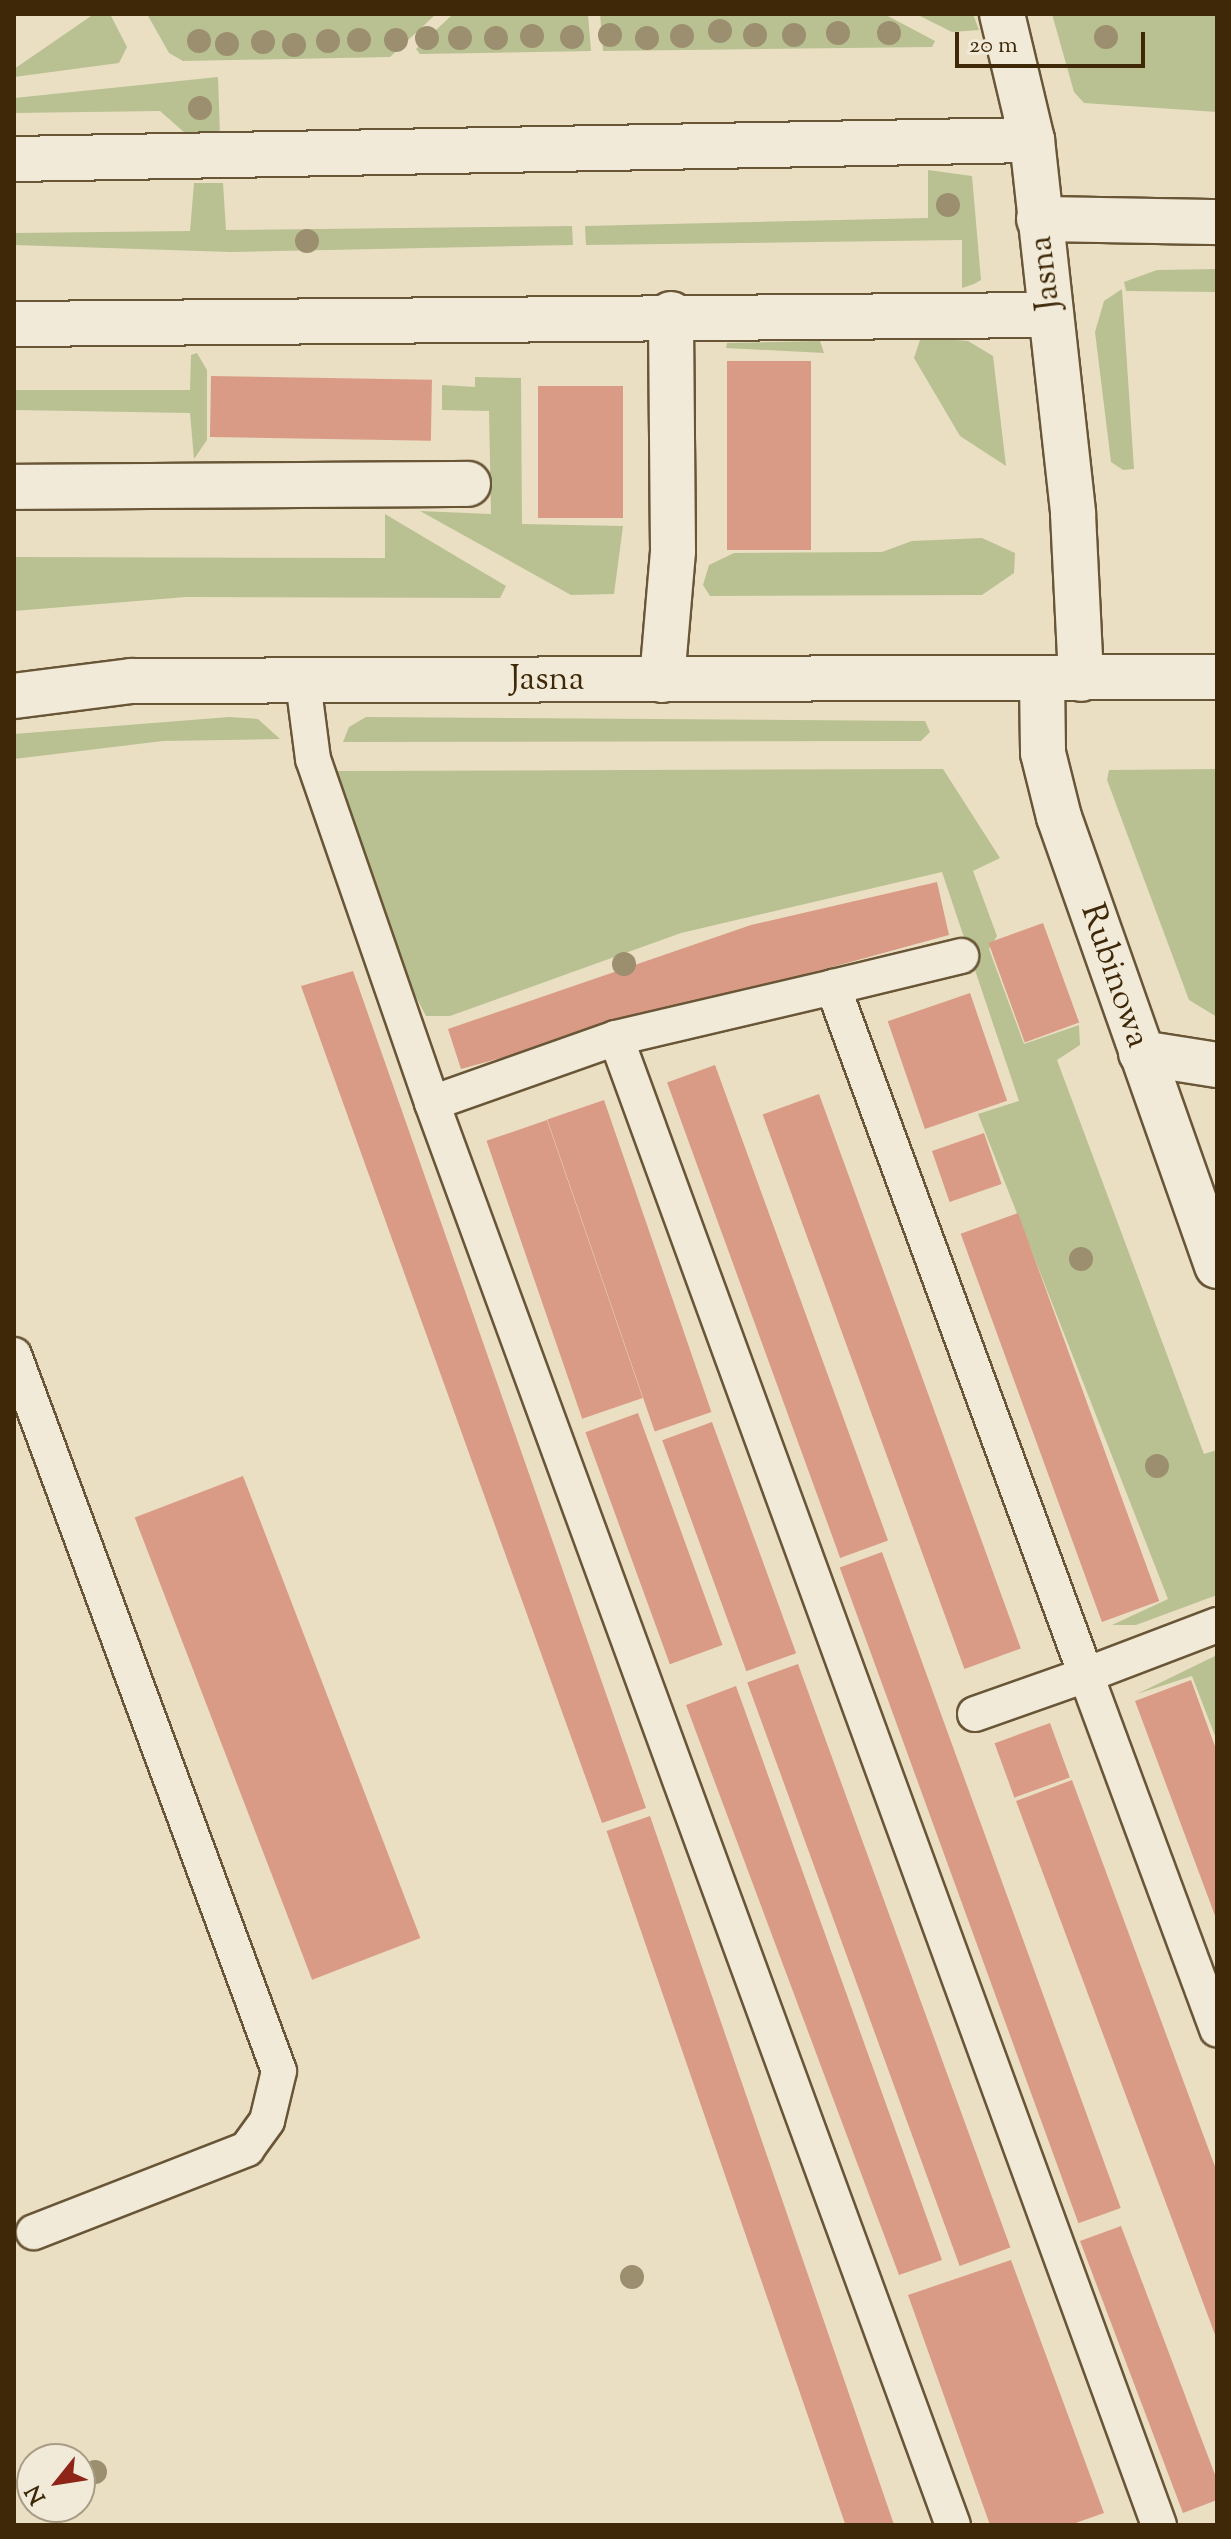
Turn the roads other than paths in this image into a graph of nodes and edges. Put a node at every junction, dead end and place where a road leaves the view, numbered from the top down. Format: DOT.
graph roads {
  1 [pos="1002,14"];
  2 [pos="1032,140"];
  3 [pos="14,159"];
  4 [pos="1039,219"];
  5 [pos="1217,222"];
  6 [pos="671,314"];
  7 [pos="1051,315"];
  8 [pos="14,324"];
  9 [pos="468,484"];
  10 [pos="14,487"];
  11 [pos="1217,677"];
  12 [pos="1062,679"];
  13 [pos="662,680"];
  14 [pos="303,682"];
  15 [pos="14,696"];
  16 [pos="961,956"];
  17 [pos="833,987"];
  18 [pos="616,1038"];
  19 [pos="1141,1053"];
  20 [pos="1217,1065"];
  21 [pos="432,1103"];
  22 [pos="1217,1266"];
  23 [pos="14,1355"];
  24 [pos="1217,1625"];
  25 [pos="1086,1675"];
  26 [pos="975,1714"];
  27 [pos="1217,2030"];
  28 [pos="34,2232"];
  29 [pos="953,2525"];
  30 [pos="1159,2525"];
  1 -- 2 [label="street, Jasna"];
  2 -- 3 [label="street"];
  2 -- 4 [label="street, Jasna"];
  4 -- 5 [label="street"];
  4 -- 7 [label="street, Jasna"];
  6 -- 7 [label="street"];
  6 -- 8 [label="street"];
  6 -- 13 [label="street"];
  7 -- 12 [label="street, Jasna"];
  9 -- 10 [label="street"];
  11 -- 12 [label="street, Jasna"];
  12 -- 13 [label="street, Jasna"];
  12 -- 19 [label="street, Rubinowa"];
  13 -- 14 [label="street, Jasna"];
  14 -- 15 [label="street, Jasna"];
  14 -- 21 [label="lane"];
  16 -- 17 [label="lane"];
  17 -- 18 [label="lane"];
  17 -- 25 [label="lane"];
  18 -- 21 [label="lane"];
  18 -- 30 [label="lane"];
  19 -- 20 [label="street"];
  19 -- 22 [label="street, Rubinowa"];
  21 -- 29 [label="lane"];
  23 -- 28 [label="lane"];
  24 -- 25 [label="lane"];
  25 -- 26 [label="lane"];
  25 -- 27 [label="lane"];
}
